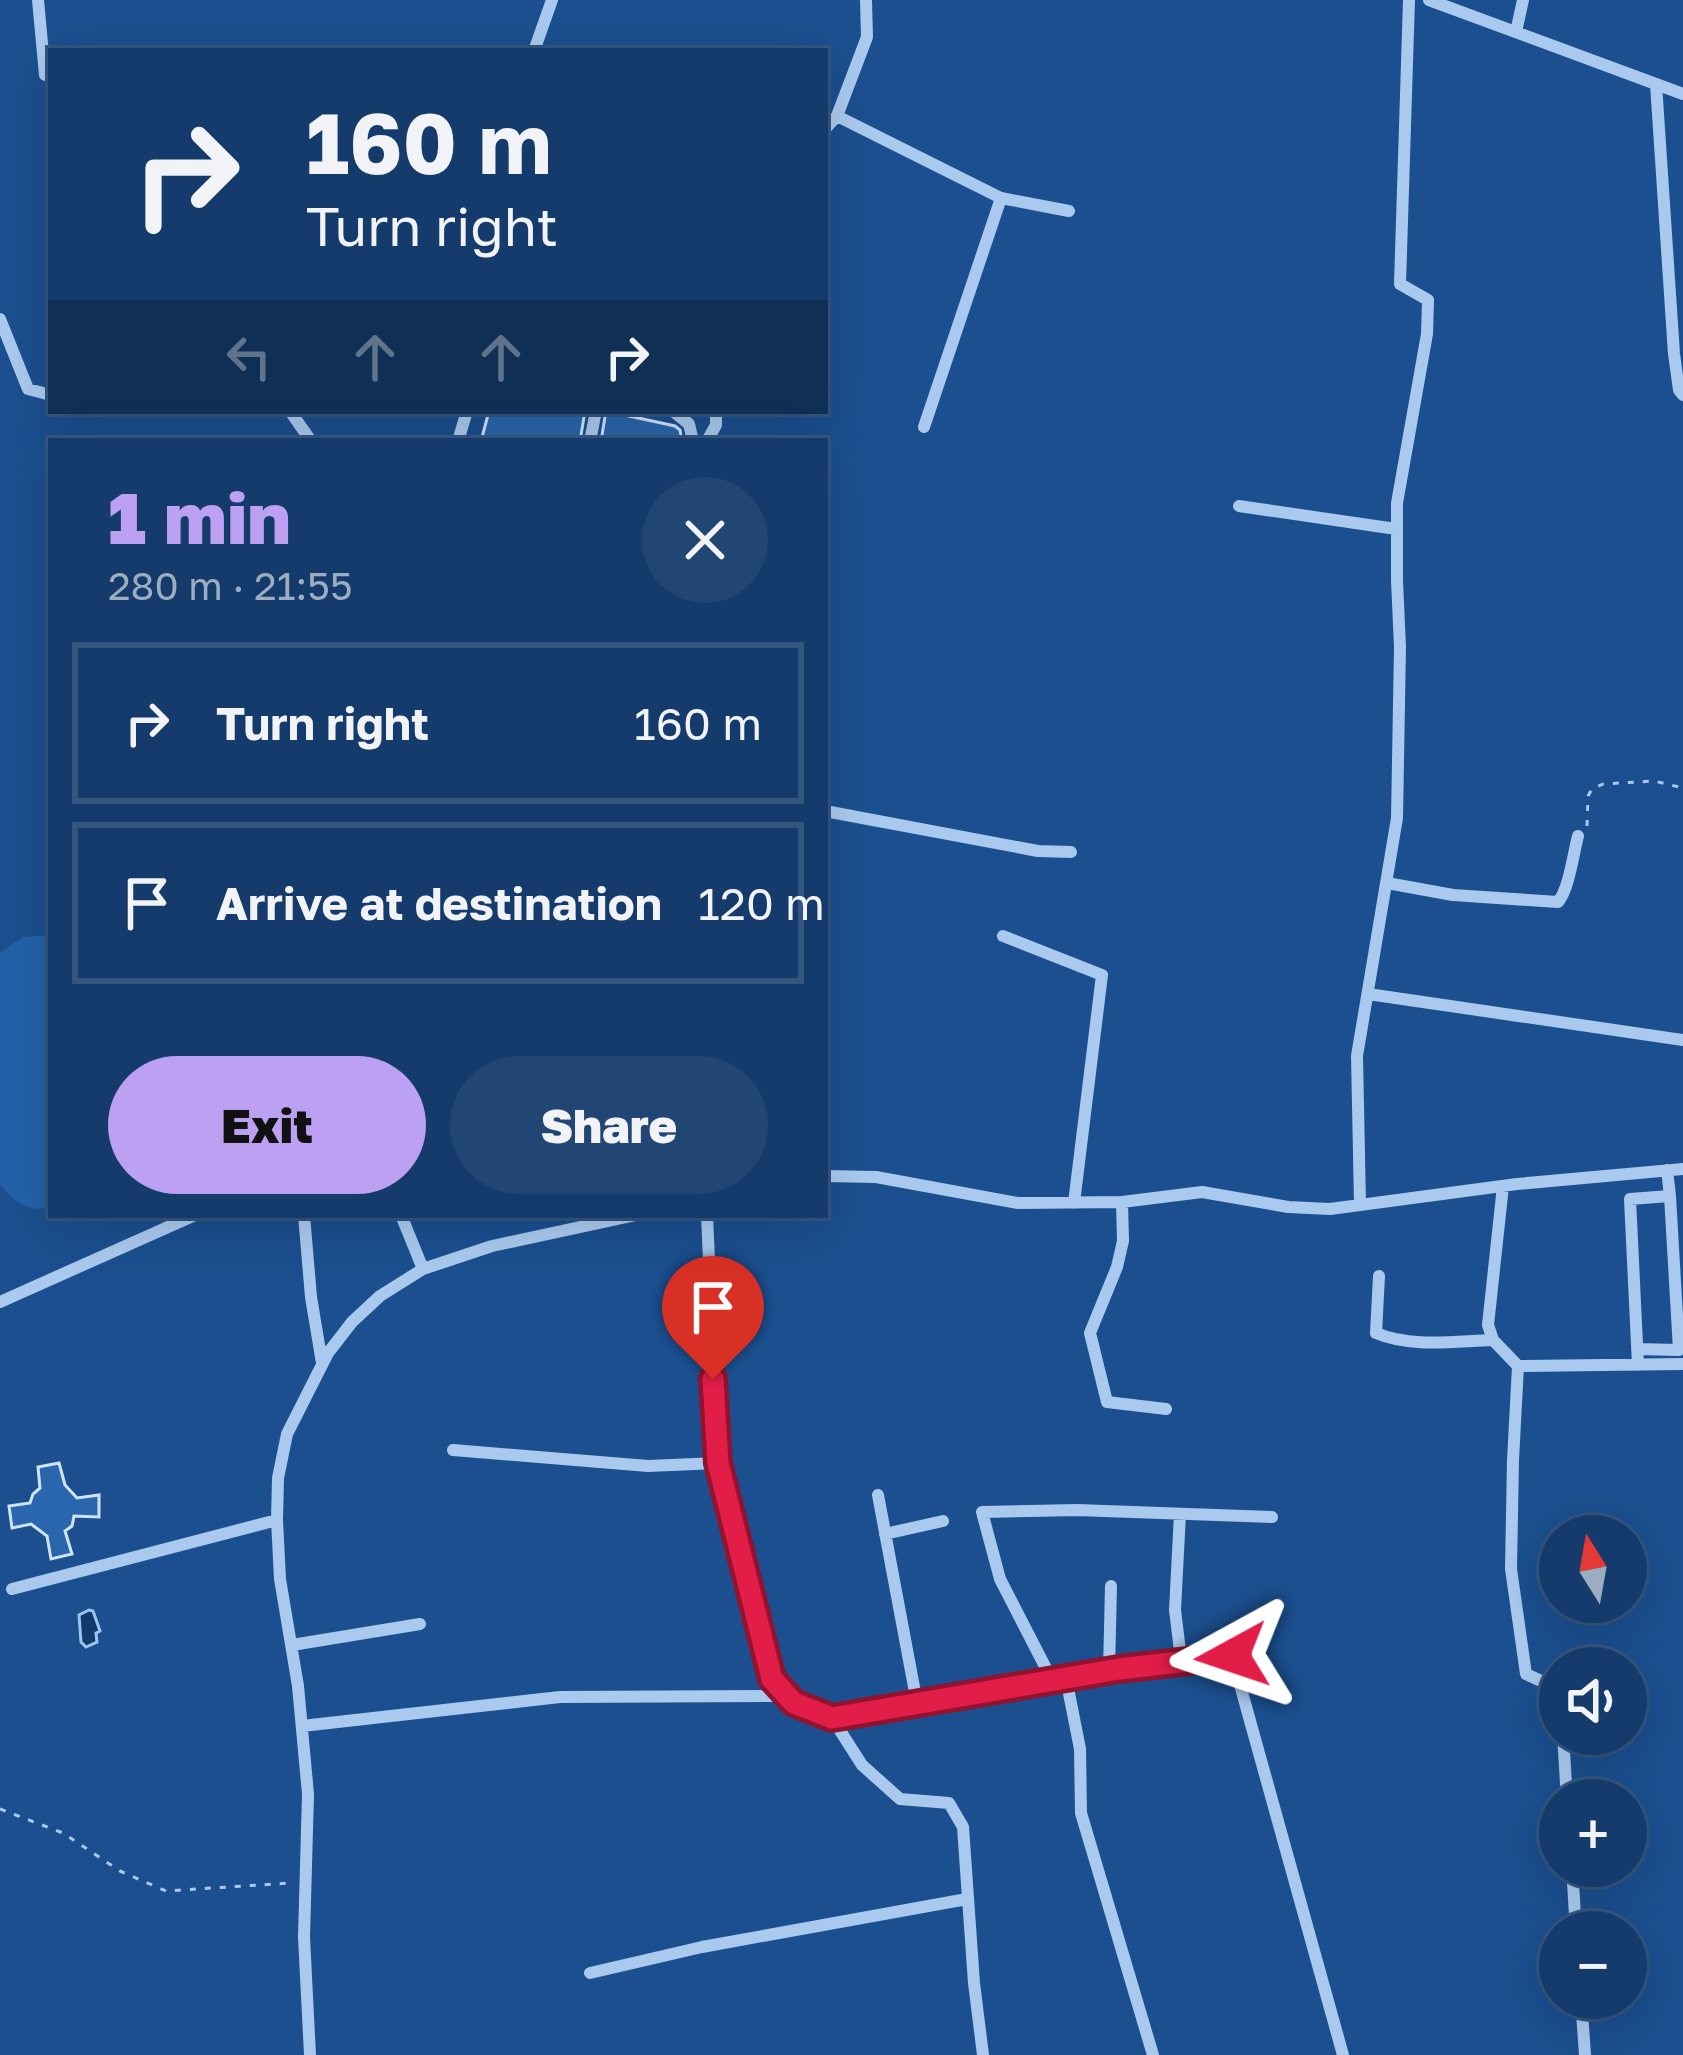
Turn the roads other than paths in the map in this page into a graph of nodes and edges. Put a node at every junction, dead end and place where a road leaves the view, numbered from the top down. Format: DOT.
graph roads {
  1 [pos="38,0"];
  2 [pos="552,0"];
  3 [pos="866,0"];
  4 [pos="1409,0"];
  5 [pos="1429,0"];
  6 [pos="1523,0"];
  7 [pos="1516,32"];
  8 [pos="535,48"];
  9 [pos="45,75"];
  10 [pos="1656,84"];
  11 [pos="1683,94"];
  12 [pos="837,116"];
  13 [pos="828,126"];
  14 [pos="1001,198"];
  15 [pos="1069,212"];
  16 [pos="0,320"];
  17 [pos="48,394"];
  18 [pos="1683,395"];
  19 [pos="677,414"];
  20 [pos="924,427"];
  21 [pos="692,438"];
  22 [pos="1239,506"];
  23 [pos="1396,529"];
  24 [pos="828,812"];
  25 [pos="1578,836"];
  26 [pos="1071,852"];
  27 [pos="1387,883"];
  28 [pos="1003,936"];
  29 [pos="1368,994"];
  30 [pos="1683,1040"];
  31 [pos="1683,1169"];
  32 [pos="1667,1170"];
  33 [pos="828,1176"];
  34 [pos="1502,1186"];
  35 [pos="1670,1196"];
  36 [pos="1122,1202"];
  37 [pos="1075,1203"];
  38 [pos="1360,1204"];
  39 [pos="188,1218"];
  40 [pos="304,1218"];
  41 [pos="401,1218"];
  42 [pos="622,1218"];
  43 [pos="706,1218"];
  44 [pos="423,1269"];
  45 [pos="1379,1276"];
  46 [pos="0,1302"];
  47 [pos="1493,1340"];
  48 [pos="1637,1349"];
  49 [pos="1683,1364"];
  50 [pos="322,1365"];
  51 [pos="1638,1365"];
  52 [pos="1518,1366"];
  53 [pos="1166,1409"];
  54 [pos="453,1450"];
  55 [pos="718,1463"];
  56 [pos="878,1496"];
  57 [pos="1180,1514"];
  58 [pos="1272,1517"];
  59 [pos="277,1520"];
  60 [pos="943,1521"];
  61 [pos="885,1534"];
  62 [pos="1111,1586"];
  63 [pos="12,1589"];
  64 [pos="420,1624"];
  65 [pos="292,1645"];
  66 [pos="1181,1660"];
  67 [pos="1109,1671"];
  68 [pos="1059,1679"];
  69 [pos="1539,1680"];
  70 [pos="787,1696"];
  71 [pos="917,1703"];
  72 [pos="832,1718"];
  73 [pos="302,1726"];
  74 [pos="967,1899"];
  75 [pos="590,1973"];
  76 [pos="1582,2019"];
  77 [pos="310,2055"];
  78 [pos="982,2055"];
  79 [pos="1153,2055"];
  80 [pos="1343,2055"];
  81 [pos="1585,2055"];
  1 -- 9 [label="street"];
  2 -- 8 [label="street"];
  3 -- 12 [label="street"];
  4 -- 23 [label="street"];
  5 -- 7 [label="street"];
  6 -- 7 [label="street"];
  7 -- 10 [label="street"];
  10 -- 11 [label="street"];
  10 -- 18 [label="street"];
  12 -- 13 [label="street"];
  12 -- 14 [label="street"];
  14 -- 15 [label="street"];
  14 -- 20 [label="street"];
  16 -- 17 [label="street"];
  19 -- 21 [label="street"];
  22 -- 23 [label="street"];
  23 -- 27 [label="street"];
  24 -- 26 [label="street"];
  25 -- 27 [label="street"];
  27 -- 29 [label="street"];
  28 -- 37 [label="street"];
  29 -- 30 [label="street"];
  29 -- 38 [label="street"];
  31 -- 32 [label="street"];
  32 -- 34 [label="street"];
  32 -- 35 [label="street"];
  33 -- 37 [label="street"];
  34 -- 38 [label="street"];
  34 -- 47 [label="street"];
  35 -- 48 [label="street"];
  35 -- 48 [label="street"];
  36 -- 37 [label="street"];
  36 -- 38 [label="street"];
  36 -- 53 [label="street"];
  39 -- 46 [label="street"];
  40 -- 50 [label="street"];
  41 -- 44 [label="street"];
  42 -- 44 [label="street"];
  43 -- 55 [label="street"];
  44 -- 50 [label="street"];
  45 -- 47 [label="street"];
  47 -- 52 [label="street"];
  48 -- 51 [label="street"];
  49 -- 51 [label="street"];
  50 -- 59 [label="street"];
  51 -- 52 [label="street"];
  52 -- 69 [label="street"];
  54 -- 55 [label="street"];
  55 -- 70 [label="street"];
  56 -- 61 [label="street"];
  57 -- 58 [label="street"];
  57 -- 66 [label="street"];
  57 -- 68 [label="street"];
  59 -- 63 [label="street"];
  59 -- 65 [label="street"];
  60 -- 61 [label="street"];
  61 -- 71 [label="street"];
  62 -- 67 [label="street"];
  64 -- 65 [label="street"];
  65 -- 73 [label="street"];
  66 -- 67 [label="street"];
  66 -- 80 [label="street"];
  67 -- 68 [label="street"];
  68 -- 71 [label="street"];
  68 -- 79 [label="street"];
  70 -- 72 [label="street"];
  70 -- 73 [label="street"];
  71 -- 72 [label="street"];
  72 -- 74 [label="street"];
  73 -- 77 [label="street"];
  74 -- 75 [label="street"];
  74 -- 78 [label="street"];
  76 -- 81 [label="street"];
}
